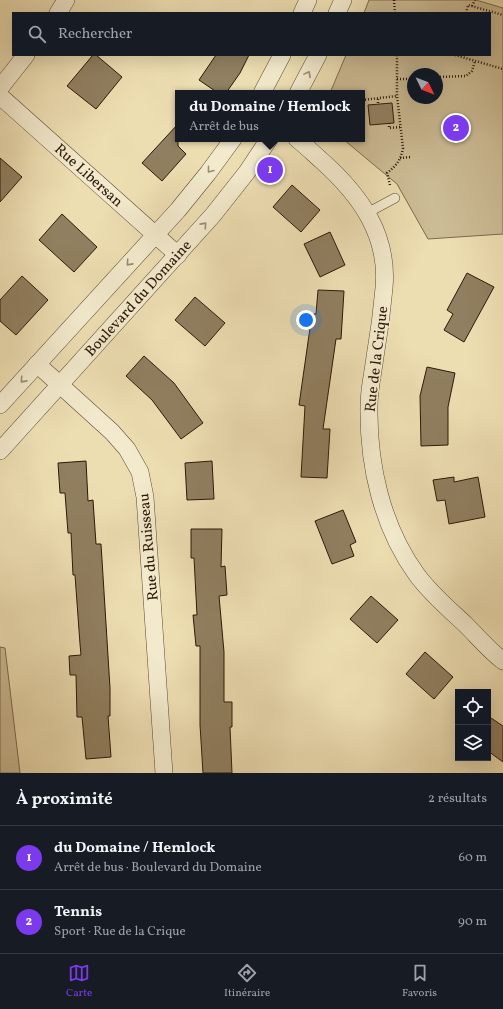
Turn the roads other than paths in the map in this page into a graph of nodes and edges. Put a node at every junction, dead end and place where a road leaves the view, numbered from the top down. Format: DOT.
graph roads {
  1 [pos="66,0"];
  2 [pos="308,0"];
  3 [pos="343,0"];
  4 [pos="59,12"];
  5 [pos="302,12"];
  6 [pos="337,12"];
  7 [pos="25,56"];
  8 [pos="281,56"];
  9 [pos="317,56"];
  10 [pos="0,88"];
  11 [pos="264,90"];
  12 [pos="300,90"];
  13 [pos="0,96"];
  14 [pos="231,142"];
  15 [pos="268,142"];
  16 [pos="300,142"];
  17 [pos="395,198"];
  18 [pos="367,213"];
  19 [pos="155,235"];
  20 [pos="178,255"];
  21 [pos="37,364"];
  22 [pos="60,385"];
  23 [pos="0,405"];
  24 [pos="0,451"];
  25 [pos="503,660"];
  26 [pos="164,773"];
  1 -- 4 [label="street"];
  2 -- 5 [label="street"];
  3 -- 6 [label="street"];
  7 -- 10 [label="street"];
  8 -- 11 [label="street"];
  12 -- 9 [label="street, one-way"];
  13 -- 19 [label="street, Rue Libersan"];
  14 -- 19 [label="street, Boulevard du Domaine, one-way"];
  20 -- 15 [label="street, Boulevard du Domaine, one-way"];
  16 -- 18 [label="street, Rue de la Crique"];
  17 -- 18 [label="lane"];
  18 -- 25 [label="street, Rue de la Crique"];
  19 -- 20 [label="street, Rue Libersan"];
  19 -- 21 [label="street, Boulevard du Domaine, one-way"];
  20 -- 22 [label="street, Boulevard du Domaine"];
  21 -- 22 [label="street, Rue du Ruisseau"];
  21 -- 23 [label="street, Boulevard du Domaine, one-way"];
  22 -- 24 [label="street, Boulevard du Domaine"];
  22 -- 26 [label="street, Rue du Ruisseau"];
}
